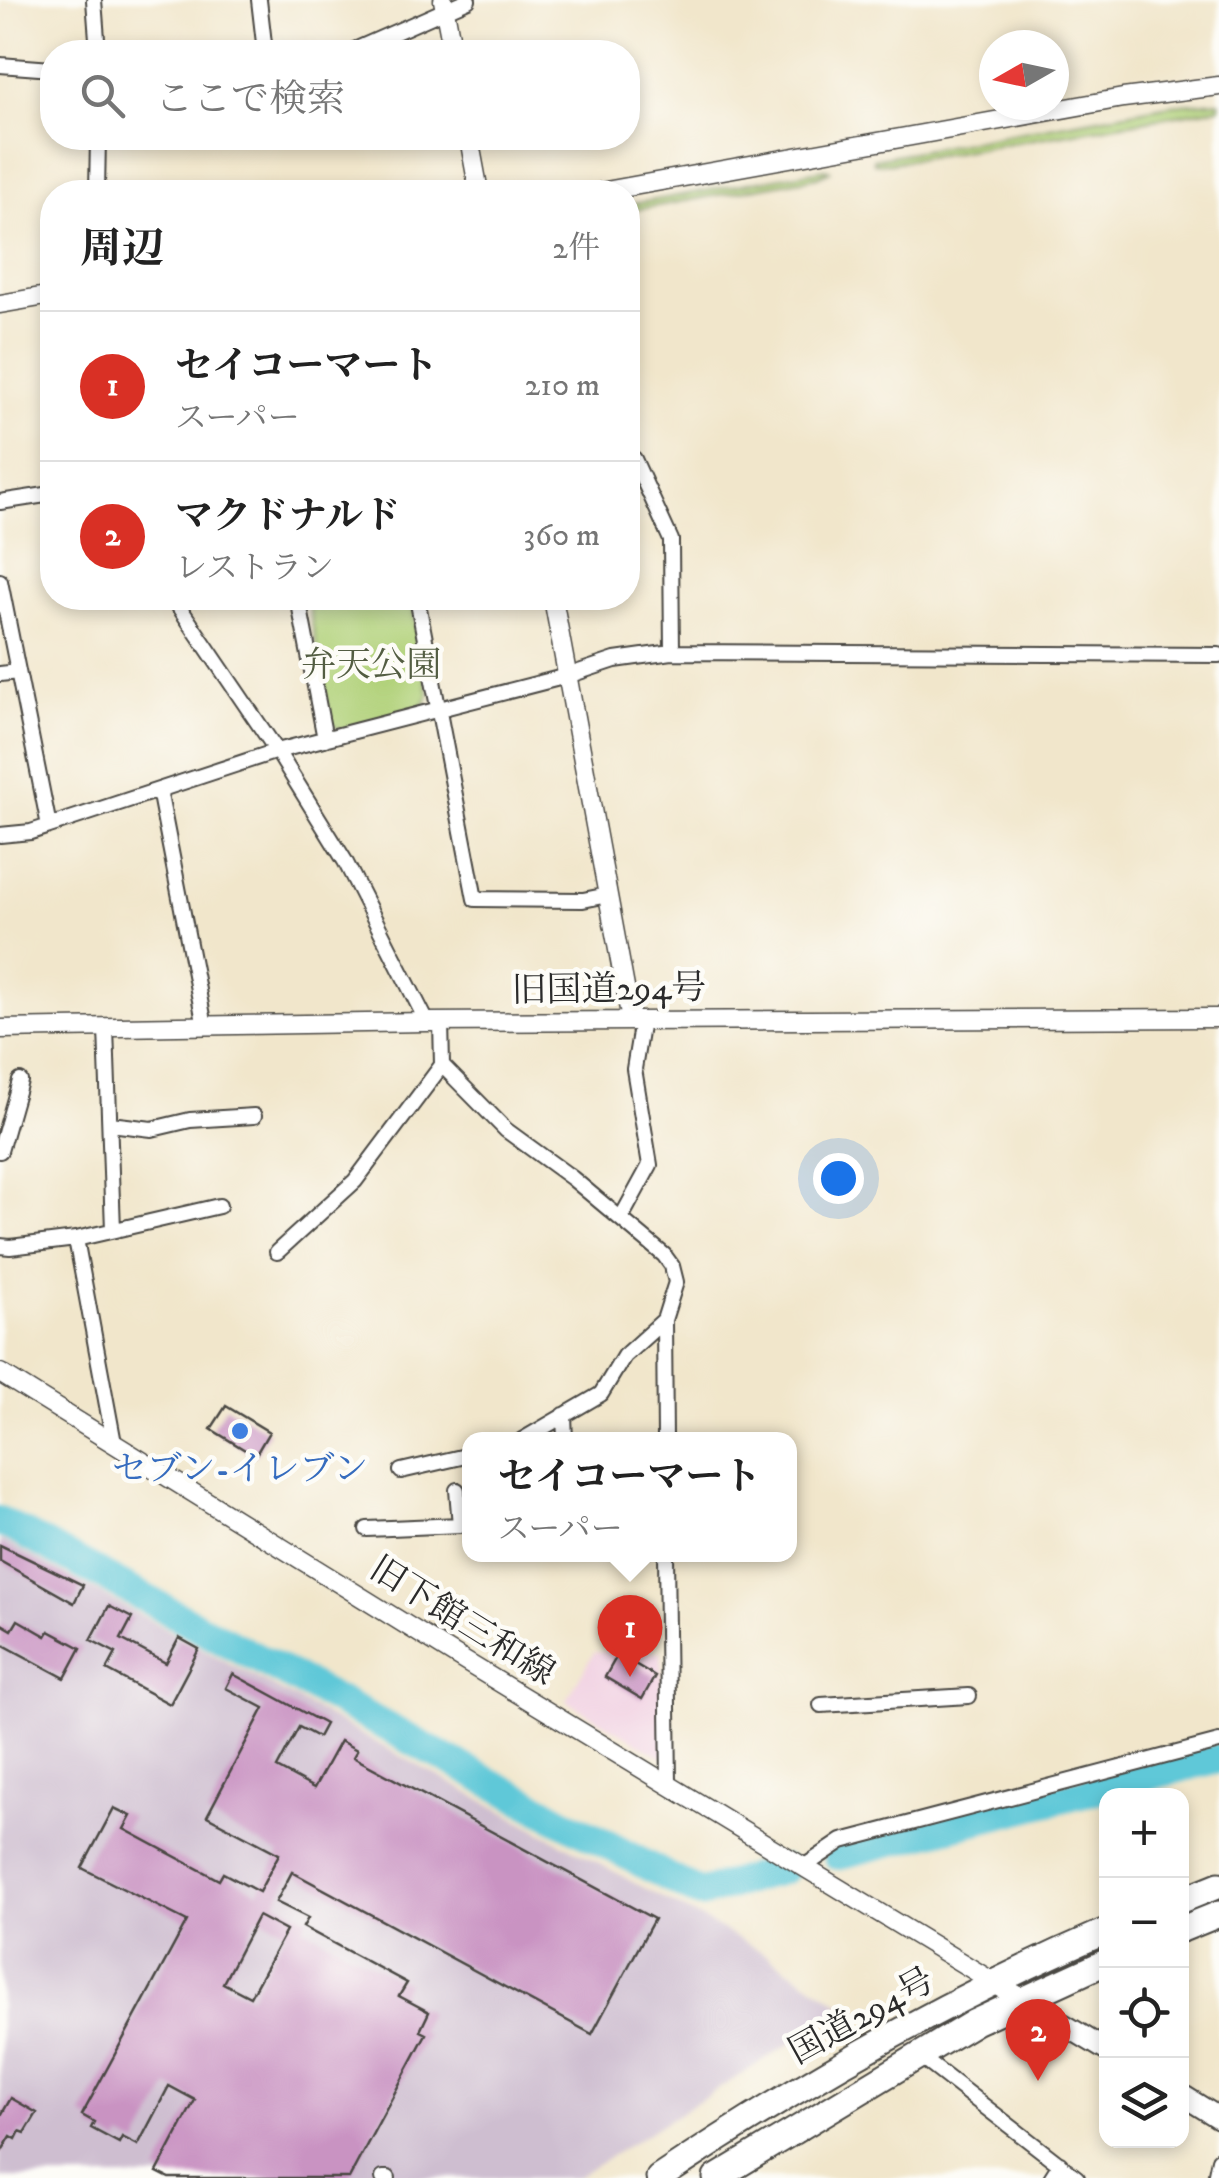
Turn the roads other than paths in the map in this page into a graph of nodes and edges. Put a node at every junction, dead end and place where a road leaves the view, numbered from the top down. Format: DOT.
graph roads {
  1 [pos="94,0"];
  2 [pos="259,0"];
  3 [pos="468,0"];
  4 [pos="444,5"];
  5 [pos="97,40"];
  6 [pos="264,40"];
  7 [pos="374,40"];
  8 [pos="451,40"];
  9 [pos="0,65"];
  10 [pos="40,69"];
  11 [pos="1219,86"];
  12 [pos="98,150"];
  13 [pos="471,150"];
  14 [pos="98,180"];
  15 [pos="478,180"];
  16 [pos="640,185"];
  17 [pos="40,297"];
  18 [pos="0,304"];
  19 [pos="640,472"];
  20 [pos="40,496"];
  21 [pos="0,502"];
  22 [pos="0,581"];
  23 [pos="181,610"];
  24 [pos="300,610"];
  25 [pos="419,610"];
  26 [pos="555,610"];
  27 [pos="672,652"];
  28 [pos="1219,655"];
  29 [pos="18,672"];
  30 [pos="0,674"];
  31 [pos="567,676"];
  32 [pos="438,709"];
  33 [pos="325,739"];
  34 [pos="277,751"];
  35 [pos="159,790"];
  36 [pos="50,826"];
  37 [pos="0,835"];
  38 [pos="608,895"];
  39 [pos="1219,1018"];
  40 [pos="636,1020"];
  41 [pos="434,1022"];
  42 [pos="205,1026"];
  43 [pos="106,1028"];
  44 [pos="0,1029"];
  45 [pos="442,1065"];
  46 [pos="20,1080"];
  47 [pos="254,1116"];
  48 [pos="110,1124"];
  49 [pos="0,1150"];
  50 [pos="219,1206"];
  51 [pos="621,1218"];
  52 [pos="113,1230"];
  53 [pos="76,1238"];
  54 [pos="0,1246"];
  55 [pos="277,1252"];
  56 [pos="664,1320"];
  57 [pos="0,1374"];
  58 [pos="564,1416"];
  59 [pos="536,1432"];
  60 [pos="564,1432"];
  61 [pos="665,1432"];
  62 [pos="114,1442"];
  63 [pos="462,1457"];
  64 [pos="401,1471"];
  65 [pos="458,1490"];
  66 [pos="367,1530"];
  67 [pos="666,1562"];
  68 [pos="969,1696"];
  69 [pos="821,1705"];
  70 [pos="1219,1742"];
  71 [pos="669,1783"];
  72 [pos="805,1866"];
  73 [pos="1219,1886"];
  74 [pos="1189,1897"];
  75 [pos="1219,1914"];
  76 [pos="1189,1926"];
  77 [pos="1099,1934"];
  78 [pos="1099,1965"];
  79 [pos="995,1983"];
  80 [pos="1022,1999"];
  81 [pos="1099,2046"];
  82 [pos="917,2054"];
  83 [pos="1189,2100"];
  84 [pos="1219,2118"];
  85 [pos="1219,2159"];
  86 [pos="1060,2164"];
  87 [pos="659,2178"];
  88 [pos="716,2178"];
  89 [pos="1050,2178"];
  90 [pos="1078,2178"];
  91 [pos="1215,2178"];
  1 -- 5 [label="street"];
  2 -- 6 [label="street"];
  3 -- 4 [label="street"];
  4 -- 7 [label="street"];
  4 -- 8 [label="street"];
  9 -- 10 [label="street"];
  11 -- 16 [label="street"];
  12 -- 14 [label="street"];
  13 -- 15 [label="street"];
  17 -- 18 [label="street"];
  19 -- 27 [label="street"];
  20 -- 21 [label="street"];
  22 -- 29 [label="street"];
  23 -- 34 [label="street"];
  24 -- 33 [label="street"];
  25 -- 32 [label="street"];
  26 -- 31 [label="street"];
  27 -- 28 [label="street"];
  27 -- 31 [label="street"];
  29 -- 30 [label="street"];
  29 -- 36 [label="street"];
  31 -- 32 [label="street"];
  31 -- 38 [label="street"];
  32 -- 33 [label="street"];
  32 -- 38 [label="street"];
  33 -- 34 [label="street"];
  34 -- 35 [label="street"];
  34 -- 41 [label="street"];
  35 -- 36 [label="street"];
  35 -- 42 [label="street"];
  36 -- 37 [label="street"];
  38 -- 40 [label="street"];
  39 -- 40 [label="street, 旧国道294号"];
  40 -- 41 [label="street, 旧国道294号"];
  40 -- 51 [label="street"];
  41 -- 42 [label="street, 旧国道294号"];
  41 -- 45 [label="street"];
  42 -- 43 [label="street, 旧国道294号"];
  43 -- 44 [label="street, 旧国道294号"];
  43 -- 48 [label="street"];
  45 -- 51 [label="street"];
  45 -- 55 [label="street"];
  46 -- 49 [label="street"];
  47 -- 48 [label="street"];
  48 -- 52 [label="street"];
  50 -- 52 [label="street"];
  51 -- 56 [label="street"];
  52 -- 53 [label="street"];
  53 -- 54 [label="street"];
  53 -- 62 [label="street"];
  56 -- 58 [label="street"];
  56 -- 61 [label="street"];
  57 -- 62 [label="street, 旧下館三和線"];
  58 -- 59 [label="street"];
  58 -- 60 [label="street"];
  62 -- 71 [label="street, 旧下館三和線"];
  63 -- 64 [label="street"];
  65 -- 66 [label="street"];
  67 -- 71 [label="street"];
  68 -- 69 [label="street"];
  70 -- 72 [label="street"];
  71 -- 72 [label="street, 旧下館三和線"];
  72 -- 79 [label="street, 旧下館三和線"];
  73 -- 74 [label="highway"];
  75 -- 76 [label="highway"];
  77 -- 79 [label="highway, 国道294号"];
  78 -- 80 [label="highway, 国道294号"];
  79 -- 80 [label="main road"];
  79 -- 87 [label="highway, 国道294号"];
  80 -- 81 [label="main road"];
  80 -- 82 [label="highway, 国道294号"];
  82 -- 86 [label="street"];
  82 -- 88 [label="highway, 国道294号"];
  83 -- 84 [label="main road"];
  85 -- 91 [label="street"];
  86 -- 89 [label="street"];
  86 -- 90 [label="street"];
}
